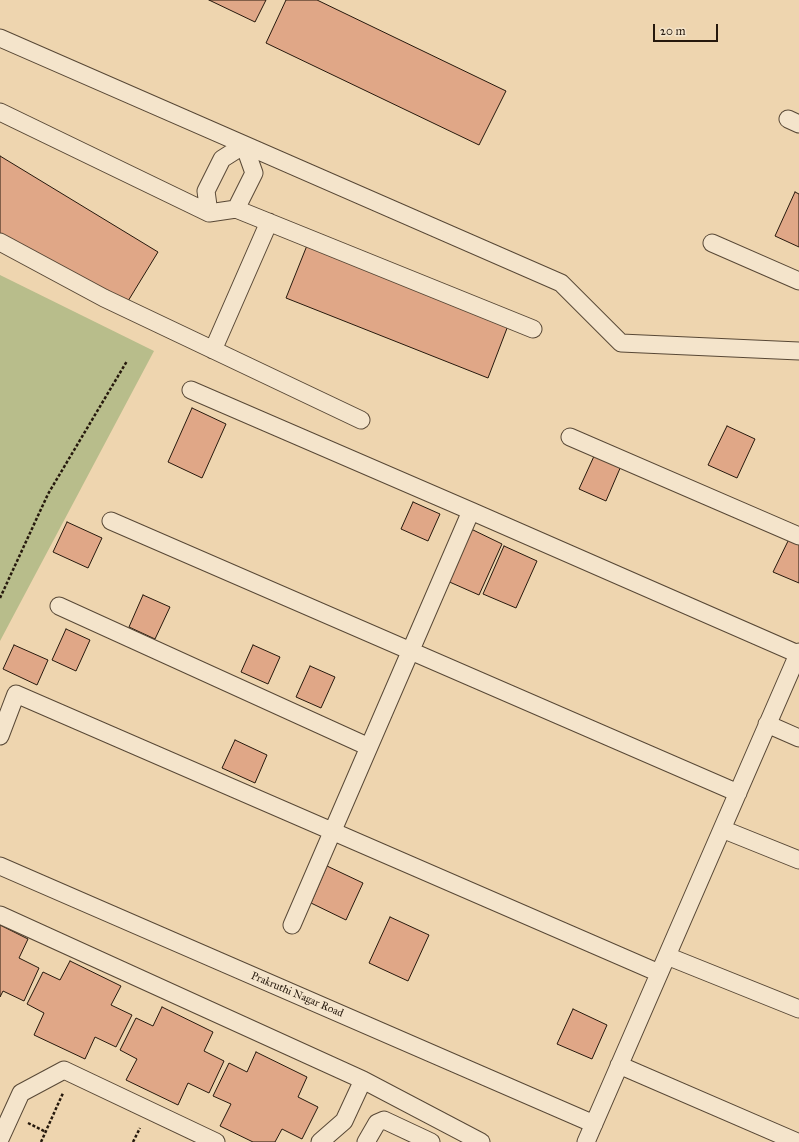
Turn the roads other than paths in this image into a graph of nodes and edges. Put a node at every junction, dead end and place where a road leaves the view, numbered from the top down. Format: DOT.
graph roads {
  1 [pos="0,38"];
  2 [pos="0,112"];
  3 [pos="244,145"];
  4 [pos="236,209"];
  5 [pos="209,213"];
  6 [pos="269,222"];
  7 [pos="0,242"];
  8 [pos="712,243"];
  9 [pos="799,281"];
  10 [pos="533,330"];
  11 [pos="213,350"];
  12 [pos="799,351"];
  13 [pos="191,390"];
  14 [pos="361,420"];
  15 [pos="570,437"];
  16 [pos="471,511"];
  17 [pos="111,521"];
  18 [pos="799,536"];
  19 [pos="59,606"];
  20 [pos="411,651"];
  21 [pos="799,653"];
  22 [pos="767,724"];
  23 [pos="0,736"];
  24 [pos="799,738"];
  25 [pos="369,747"];
  26 [pos="738,792"];
  27 [pos="722,829"];
  28 [pos="332,831"];
  29 [pos="799,860"];
  30 [pos="0,866"];
  31 [pos="0,915"];
  32 [pos="292,925"];
  33 [pos="667,956"];
  34 [pos="659,973"];
  35 [pos="799,1009"];
  36 [pos="619,1065"];
  37 [pos="363,1080"];
  38 [pos="594,1124"];
  39 [pos="0,1141"];
  40 [pos="216,1142"];
  41 [pos="320,1142"];
  42 [pos="366,1142"];
  43 [pos="431,1142"];
  44 [pos="481,1142"];
  45 [pos="586,1142"];
  46 [pos="797,1142"];
  1 -- 3 [label="street"];
  2 -- 5 [label="street"];
  3 -- 4 [label="street"];
  3 -- 5 [label="street"];
  3 -- 12 [label="street"];
  4 -- 5 [label="street"];
  4 -- 6 [label="street"];
  6 -- 10 [label="street"];
  6 -- 11 [label="street"];
  7 -- 11 [label="street"];
  8 -- 9 [label="street"];
  11 -- 14 [label="street"];
  13 -- 16 [label="street"];
  15 -- 18 [label="street"];
  16 -- 20 [label="street"];
  16 -- 21 [label="street"];
  17 -- 20 [label="street"];
  19 -- 25 [label="street"];
  20 -- 25 [label="street"];
  20 -- 26 [label="street"];
  21 -- 22 [label="street"];
  22 -- 24 [label="street"];
  22 -- 26 [label="street"];
  23 -- 28 [label="street"];
  25 -- 28 [label="street"];
  26 -- 27 [label="street"];
  27 -- 29 [label="street"];
  27 -- 33 [label="street"];
  28 -- 32 [label="street"];
  28 -- 34 [label="street"];
  30 -- 38 [label="street, Prakruthi Nagar Road"];
  31 -- 37 [label="street"];
  33 -- 34 [label="street"];
  33 -- 35 [label="street"];
  34 -- 36 [label="street"];
  36 -- 38 [label="street"];
  36 -- 46 [label="street"];
  37 -- 41 [label="street"];
  37 -- 44 [label="street"];
  38 -- 45 [label="street"];
  39 -- 40 [label="street"];
  42 -- 43 [label="street"];
}
